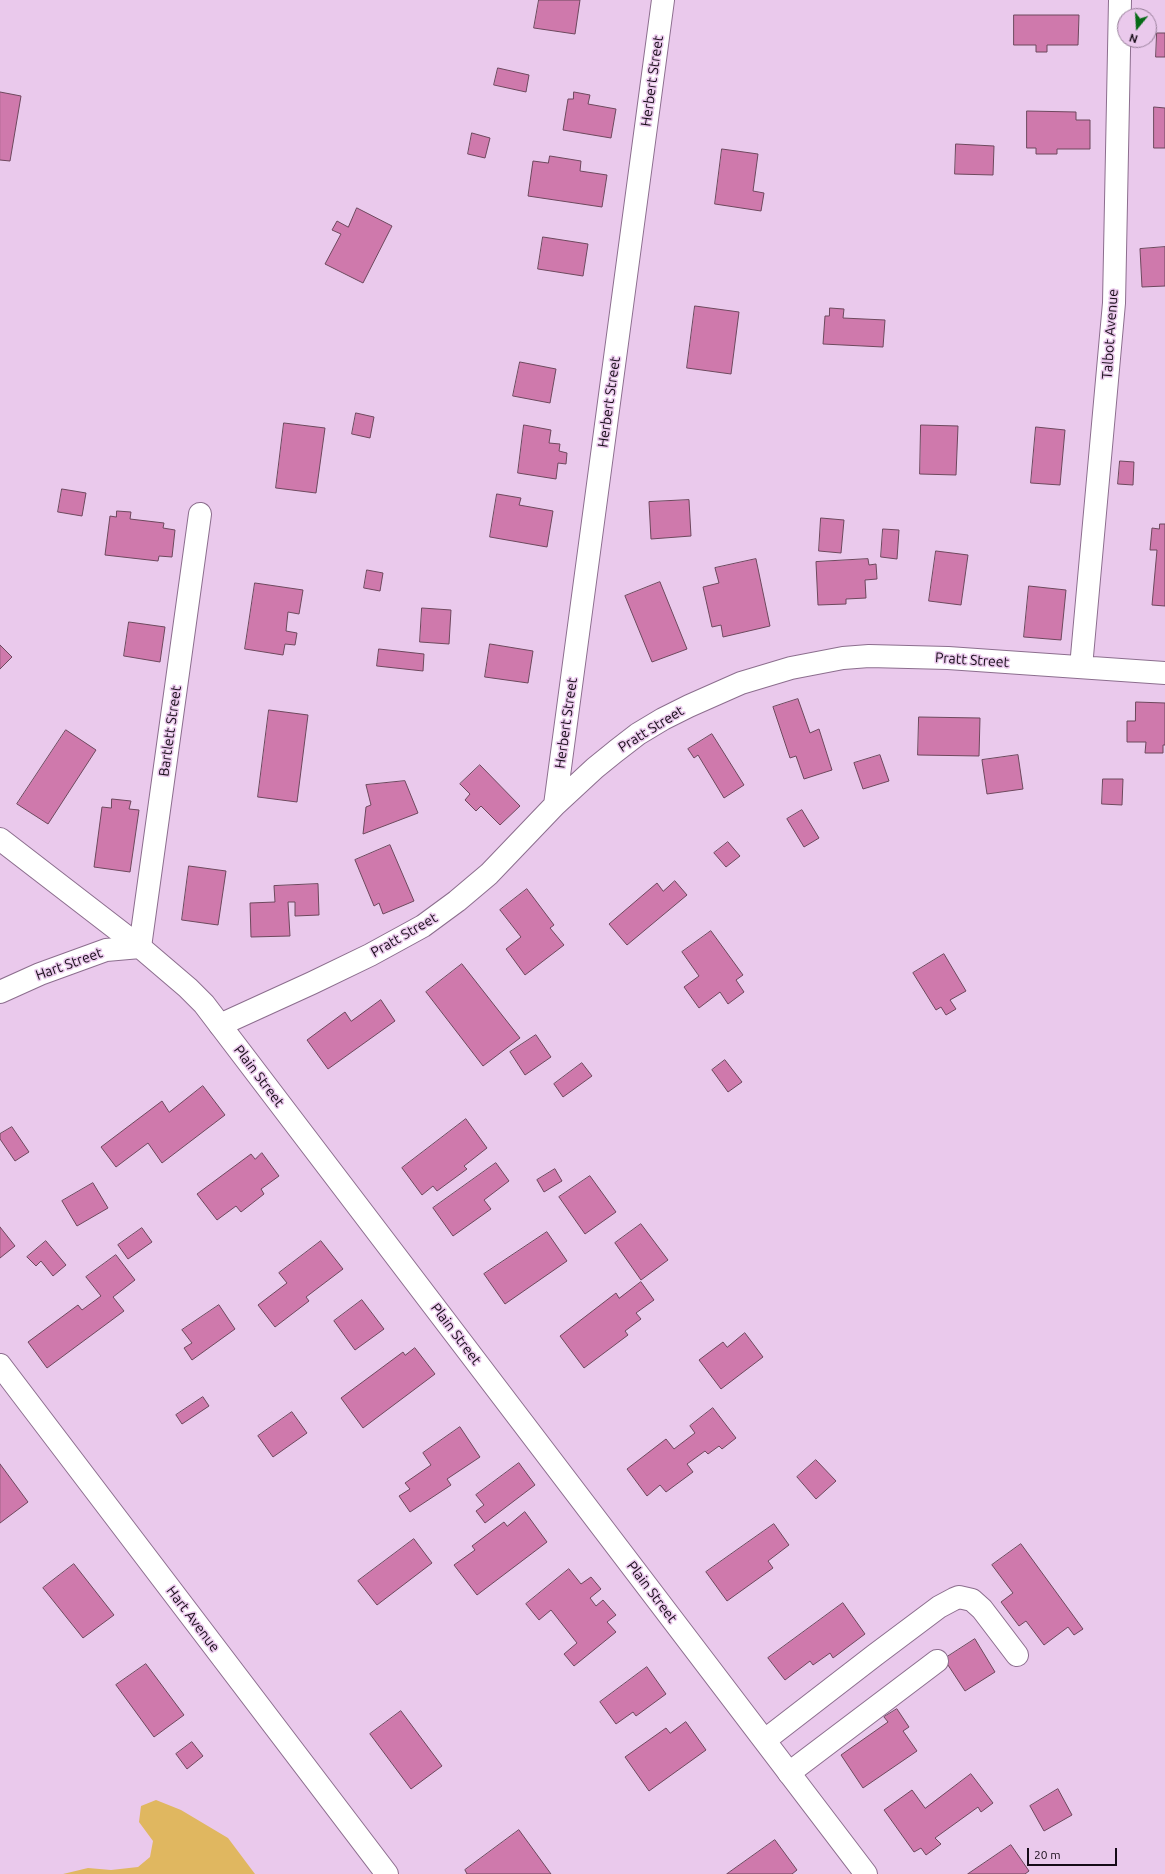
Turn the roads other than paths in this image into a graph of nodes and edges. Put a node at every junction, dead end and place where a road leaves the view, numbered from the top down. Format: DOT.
graph roads {
  1 [pos="663,0"];
  2 [pos="1120,0"];
  3 [pos="200,514"];
  4 [pos="1081,667"];
  5 [pos="1165,673"];
  6 [pos="555,805"];
  7 [pos="0,839"];
  8 [pos="140,947"];
  9 [pos="0,992"];
  10 [pos="220,1025"];
  11 [pos="0,1365"];
  12 [pos="1017,1655"];
  13 [pos="937,1661"];
  14 [pos="764,1740"];
  15 [pos="789,1773"];
  16 [pos="387,1874"];
  17 [pos="866,1874"];
  1 -- 6 [label="street, Herbert Street"];
  2 -- 4 [label="street, Talbot Avenue"];
  3 -- 8 [label="street, Bartlett Street"];
  4 -- 5 [label="street, Pratt Street"];
  4 -- 6 [label="street, Pratt Street"];
  6 -- 10 [label="street, Pratt Street"];
  7 -- 8 [label="street, Plain Street"];
  8 -- 9 [label="street, Hart Street"];
  8 -- 10 [label="street, Plain Street"];
  10 -- 14 [label="street, Plain Street"];
  11 -- 16 [label="street, Hart Avenue"];
  12 -- 14 [label="street"];
  13 -- 15 [label="street"];
  14 -- 15 [label="street, Plain Street"];
  15 -- 17 [label="street, Plain Street"];
}
